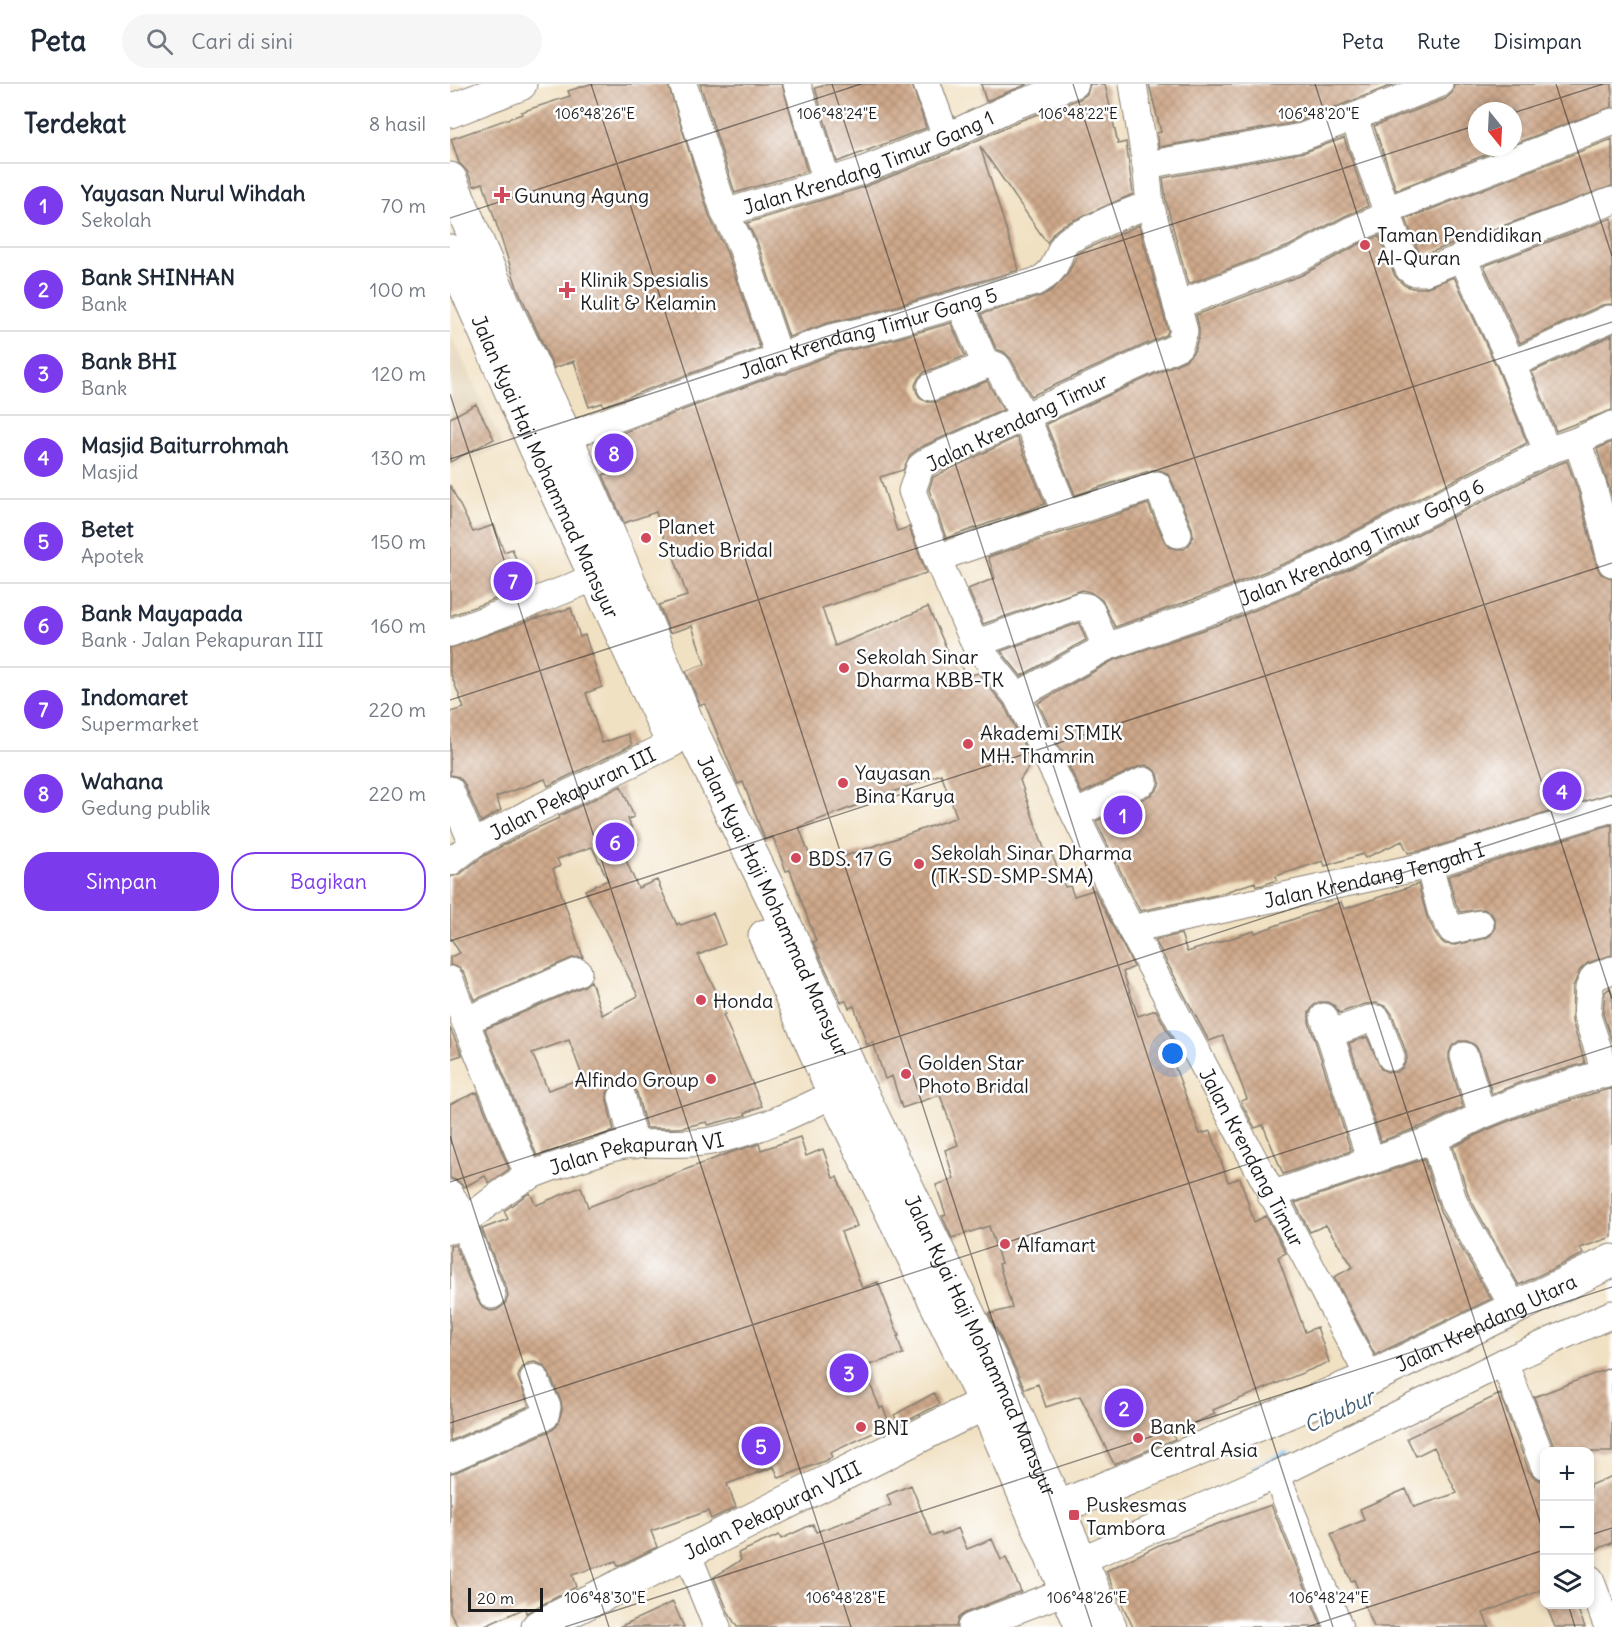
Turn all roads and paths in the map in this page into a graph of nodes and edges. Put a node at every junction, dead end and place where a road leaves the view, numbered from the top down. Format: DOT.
graph roads {
  1 [pos="520,84"];
  2 [pos="683,84"];
  3 [pos="797,84"];
  4 [pos="927,84"];
  5 [pos="1075,84"];
  6 [pos="1133,84"];
  7 [pos="1439,84"];
  8 [pos="450,111"];
  9 [pos="1353,118"];
  10 [pos="1612,122"];
  11 [pos="946,137"];
  12 [pos="1146,165"];
  13 [pos="450,179"];
  14 [pos="827,182"];
  15 [pos="1612,201"];
  16 [pos="1150,204"];
  17 [pos="1388,212"];
  18 [pos="725,213"];
  19 [pos="1462,257"];
  20 [pos="461,267"];
  21 [pos="960,304"];
  22 [pos="1177,305"];
  23 [pos="1609,319"];
  24 [pos="780,359"];
  25 [pos="1512,364"];
  26 [pos="986,365"];
  27 [pos="931,387"];
  28 [pos="537,409"];
  29 [pos="1022,416"];
  30 [pos="1612,425"];
  31 [pos="566,437"];
  32 [pos="1577,441"];
  33 [pos="1547,451"];
  34 [pos="1066,514"];
  35 [pos="1178,534"];
  36 [pos="937,558"];
  37 [pos="1612,563"];
  38 [pos="597,576"];
  39 [pos="450,633"];
  40 [pos="975,644"];
  41 [pos="1106,647"];
  42 [pos="1017,696"];
  43 [pos="673,742"];
  44 [pos="1144,781"];
  45 [pos="450,790"];
  46 [pos="1612,808"];
  47 [pos="1075,814"];
  48 [pos="473,844"];
  49 [pos="450,862"];
  50 [pos="1429,865"];
  51 [pos="1480,924"];
  52 [pos="1131,929"];
  53 [pos="1612,970"];
  54 [pos="578,972"];
  55 [pos="450,980"];
  56 [pos="465,1021"];
  57 [pos="819,1031"];
  58 [pos="1464,1056"];
  59 [pos="1391,1058"];
  60 [pos="1608,1074"];
  61 [pos="846,1090"];
  62 [pos="622,1097"];
  63 [pos="1482,1115"];
  64 [pos="1434,1139"];
  65 [pos="634,1145"];
  66 [pos="1371,1161"];
  67 [pos="529,1176"];
  68 [pos="450,1194"];
  69 [pos="1271,1195"];
  70 [pos="460,1224"];
  71 [pos="1612,1262"];
  72 [pos="492,1294"];
  73 [pos="1515,1309"];
  74 [pos="1612,1314"];
  75 [pos="1504,1362"];
  76 [pos="534,1378"];
  77 [pos="1370,1378"];
  78 [pos="995,1397"];
  79 [pos="1540,1452"];
  80 [pos="450,1458"];
  81 [pos="1276,1475"];
  82 [pos="1046,1513"];
  83 [pos="687,1553"];
  84 [pos="1081,1560"];
  85 [pos="1594,1590"];
  86 [pos="1066,1591"];
  87 [pos="538,1627"];
  88 [pos="717,1627"];
  89 [pos="971,1627"];
  90 [pos="1082,1627"];
  91 [pos="1110,1627"];
  92 [pos="1339,1627"];
  93 [pos="1608,1627"];
  1 -- 8 [label="main road"];
  2 -- 18 [label="street"];
  3 -- 14 [label="street"];
  4 -- 11 [label="street"];
  5 -- 11 [label="street, Jalan Krendang Timur Gang 1"];
  6 -- 12 [label="street, Jalan Krendang Timur"];
  7 -- 9 [label="street"];
  9 -- 12 [label="street"];
  9 -- 17 [label="street"];
  10 -- 17 [label="street"];
  11 -- 14 [label="street, Jalan Krendang Timur Gang 1"];
  12 -- 16 [label="street, Jalan Krendang Timur"];
  13 -- 20 [label="main road, Jalan Kyai Haji Mohammad Mansyur"];
  14 -- 18 [label="street, Jalan Krendang Timur Gang 1"];
  15 -- 19 [label="street"];
  16 -- 21 [label="street, Jalan Krendang Timur Gang 5"];
  16 -- 22 [label="street, Jalan Krendang Timur"];
  17 -- 19 [label="street"];
  17 -- 22 [label="street"];
  18 -- 24 [label="street"];
  19 -- 25 [label="street"];
  20 -- 28 [label="main road, Jalan Kyai Haji Mohammad Mansyur"];
  21 -- 24 [label="street, Jalan Krendang Timur Gang 5"];
  21 -- 26 [label="street"];
  22 -- 29 [label="street, Jalan Krendang Timur"];
  23 -- 25 [label="street"];
  24 -- 31 [label="street, Jalan Krendang Timur Gang 5"];
  25 -- 33 [label="street"];
  26 -- 27 [label="street"];
  26 -- 29 [label="street"];
  28 -- 31 [label="main road, Jalan Kyai Haji Mohammad Mansyur"];
  28 -- 38 [label="main road, Jalan Kyai Haji Mohammad Mansyur"];
  29 -- 34 [label="street"];
  29 -- 36 [label="street, Jalan Krendang Timur"];
  30 -- 32 [label="street, Jalan Krendang Timur Gang 6"];
  31 -- 57 [label="main road, Jalan Kyai Haji Mohammad Mansyur"];
  32 -- 33 [label="street, Jalan Krendang Timur Gang 6"];
  32 -- 37 [label="street"];
  33 -- 41 [label="street, Jalan Krendang Timur Gang 6"];
  34 -- 35 [label="street"];
  34 -- 36 [label="street"];
  36 -- 40 [label="street, Jalan Krendang Timur"];
  38 -- 39 [label="street"];
  38 -- 43 [label="main road, Jalan Kyai Haji Mohammad Mansyur"];
  40 -- 41 [label="street"];
  40 -- 42 [label="street, Jalan Krendang Timur"];
  41 -- 42 [label="street, Jalan Krendang Timur Gang 6"];
  42 -- 47 [label="street, Jalan Krendang Timur"];
  43 -- 48 [label="street, Jalan Pekapuran III"];
  43 -- 57 [label="main road, Jalan Kyai Haji Mohammad Mansyur"];
  44 -- 47 [label="street"];
  45 -- 48 [label="street, Jalan Pekapuran III"];
  46 -- 50 [label="street, Jalan Krendang Tengah I"];
  47 -- 52 [label="street, Jalan Krendang Timur"];
  48 -- 49 [label="street, Jalan Pekapuran III"];
  50 -- 51 [label="street"];
  50 -- 52 [label="street, Jalan Krendang Tengah I"];
  52 -- 69 [label="street, Jalan Krendang Timur"];
  53 -- 60 [label="street"];
  54 -- 56 [label="street"];
  55 -- 56 [label="street"];
  56 -- 67 [label="street"];
  57 -- 61 [label="main road, Jalan Kyai Haji Mohammad Mansyur"];
  58 -- 63 [label="street"];
  59 -- 66 [label="street"];
  60 -- 63 [label="street"];
  61 -- 65 [label="street, Jalan Pekapuran VI"];
  61 -- 78 [label="main road, Jalan Kyai Haji Mohammad Mansyur"];
  62 -- 65 [label="street"];
  63 -- 64 [label="street"];
  64 -- 66 [label="street"];
  64 -- 73 [label="street"];
  65 -- 67 [label="street, Jalan Pekapuran VI"];
  66 -- 69 [label="street"];
  67 -- 70 [label="street, Jalan Pekapuran VI"];
  68 -- 70 [label="street"];
  69 -- 77 [label="street, Jalan Krendang Timur"];
  70 -- 72 [label="street"];
  71 -- 73 [label="main road, Jalan Krendang Utara"];
  73 -- 77 [label="main road, Jalan Krendang Utara"];
  74 -- 75 [label="street"];
  75 -- 79 [label="street"];
  75 -- 81 [label="street"];
  76 -- 80 [label="street"];
  77 -- 82 [label="main road, Jalan Krendang Utara"];
  78 -- 82 [label="main road, Jalan Kyai Haji Mohammad Mansyur"];
  78 -- 83 [label="main road, Jalan Pekapuran VIII"];
  81 -- 84 [label="street"];
  81 -- 92 [label="street"];
  82 -- 84 [label="main road, Jalan Kyai Haji Mohammad Mansyur"];
  82 -- 86 [label="main road, Jalan Kyai Haji Mohammad Mansyur"];
  83 -- 87 [label="main road, Jalan Pekapuran VIII"];
  83 -- 88 [label="street"];
  84 -- 91 [label="main road, Jalan Kyai Haji Mohammad Mansyur"];
  85 -- 93 [label="street"];
  86 -- 89 [label="street"];
  86 -- 90 [label="main road, Jalan Kyai Haji Mohammad Mansyur"];
}
